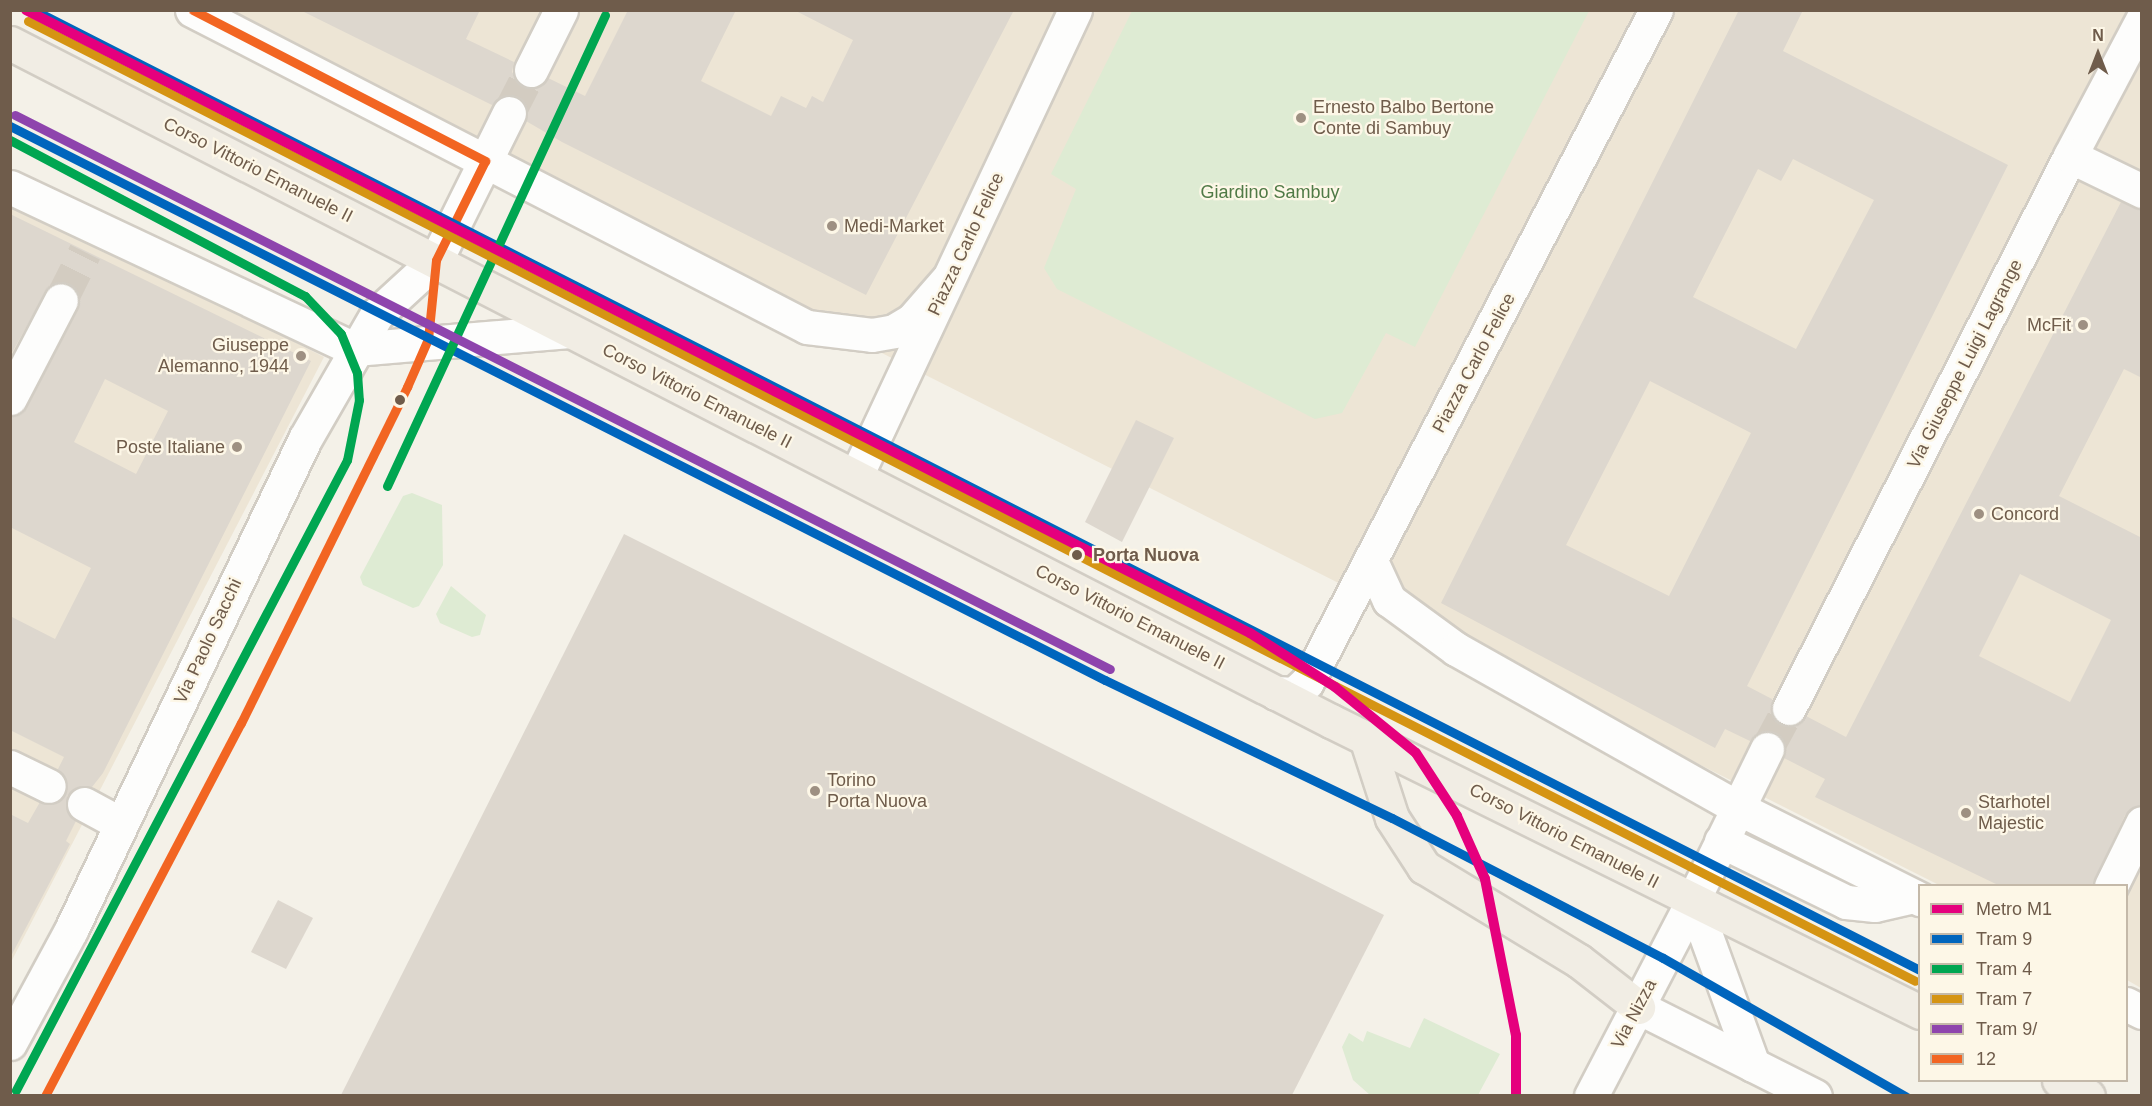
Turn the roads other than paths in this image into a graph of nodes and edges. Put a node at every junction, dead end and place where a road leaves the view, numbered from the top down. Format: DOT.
graph roads {
  1 [pos="561,10"];
  2 [pos="1075,10"];
  3 [pos="1656,10"];
  4 [pos="199,12"];
  5 [pos="2142,20"];
  6 [pos="10,43"];
  7 [pos="531,70"];
  8 [pos="509,113"];
  9 [pos="2070,156"];
  10 [pos="485,161"];
  11 [pos="10,187"];
  12 [pos="2142,191"];
  13 [pos="436,260"];
  14 [pos="947,280"];
  15 [pos="61,300"];
  16 [pos="569,331"];
  17 [pos="355,349"];
  18 [pos="10,398"];
  19 [pos="856,476"];
  20 [pos="1371,561"];
  21 [pos="1276,693"];
  22 [pos="1790,708"];
  23 [pos="1366,738"];
  24 [pos="1767,749"];
  25 [pos="10,767"];
  26 [pos="49,786"];
  27 [pos="84,804"];
  28 [pos="1736,807"];
  29 [pos="2142,823"];
  30 [pos="121,824"];
  31 [pos="1721,842"];
  32 [pos="2112,884"];
  33 [pos="1916,897"];
  34 [pos="1693,900"];
  35 [pos="2128,1005"];
  36 [pos="1638,1007"];
  37 [pos="1918,1011"];
  38 [pos="2142,1012"];
  39 [pos="10,1043"];
  40 [pos="1753,1065"];
  41 [pos="2063,1082"];
  42 [pos="1591,1095"];
  43 [pos="1815,1095"];
  44 [pos="2088,1095"];
  1 -- 7 [label="street"];
  2 -- 14 [label="street, Piazza Carlo Felice"];
  3 -- 20 [label="street, Piazza Carlo Felice"];
  4 -- 10 [label="street"];
  5 -- 9 [label="street, Via Giuseppe Luigi Lagrange"];
  6 -- 13 [label="main road, Corso Vittorio Emanuele II"];
  8 -- 10 [label="street"];
  9 -- 12 [label="street"];
  9 -- 22 [label="street, Via Giuseppe Luigi Lagrange"];
  10 -- 13 [label="street"];
  10 -- 14 [label="street"];
  11 -- 17 [label="street"];
  13 -- 16 [label="main road, Corso Vittorio Emanuele II"];
  13 -- 17 [label="street, Via Paolo Sacchi"];
  14 -- 19 [label="street, Piazza Carlo Felice"];
  15 -- 18 [label="street"];
  16 -- 17 [label="street"];
  16 -- 19 [label="main road, Corso Vittorio Emanuele II"];
  17 -- 30 [label="street, Via Paolo Sacchi"];
  19 -- 21 [label="main road, Corso Vittorio Emanuele II"];
  20 -- 21 [label="street, Piazza Carlo Felice"];
  20 -- 28 [label="street"];
  21 -- 23 [label="main road, Corso Vittorio Emanuele II"];
  23 -- 34 [label="main road, Corso Vittorio Emanuele II"];
  23 -- 36 [label="main road"];
  24 -- 28 [label="street"];
  25 -- 26 [label="street"];
  27 -- 30 [label="street"];
  28 -- 31 [label="street"];
  28 -- 33 [label="street"];
  29 -- 32 [label="street"];
  30 -- 39 [label="street, Via Paolo Sacchi"];
  31 -- 33 [label="street"];
  31 -- 34 [label="street"];
  34 -- 36 [label="street, Via Nizza"];
  34 -- 37 [label="main road, Corso Vittorio Emanuele II"];
  34 -- 40 [label="street"];
  35 -- 38 [label="street"];
  36 -- 40 [label="street"];
  36 -- 42 [label="street, Via Nizza"];
  40 -- 43 [label="street"];
  41 -- 44 [label="main road"];
}
